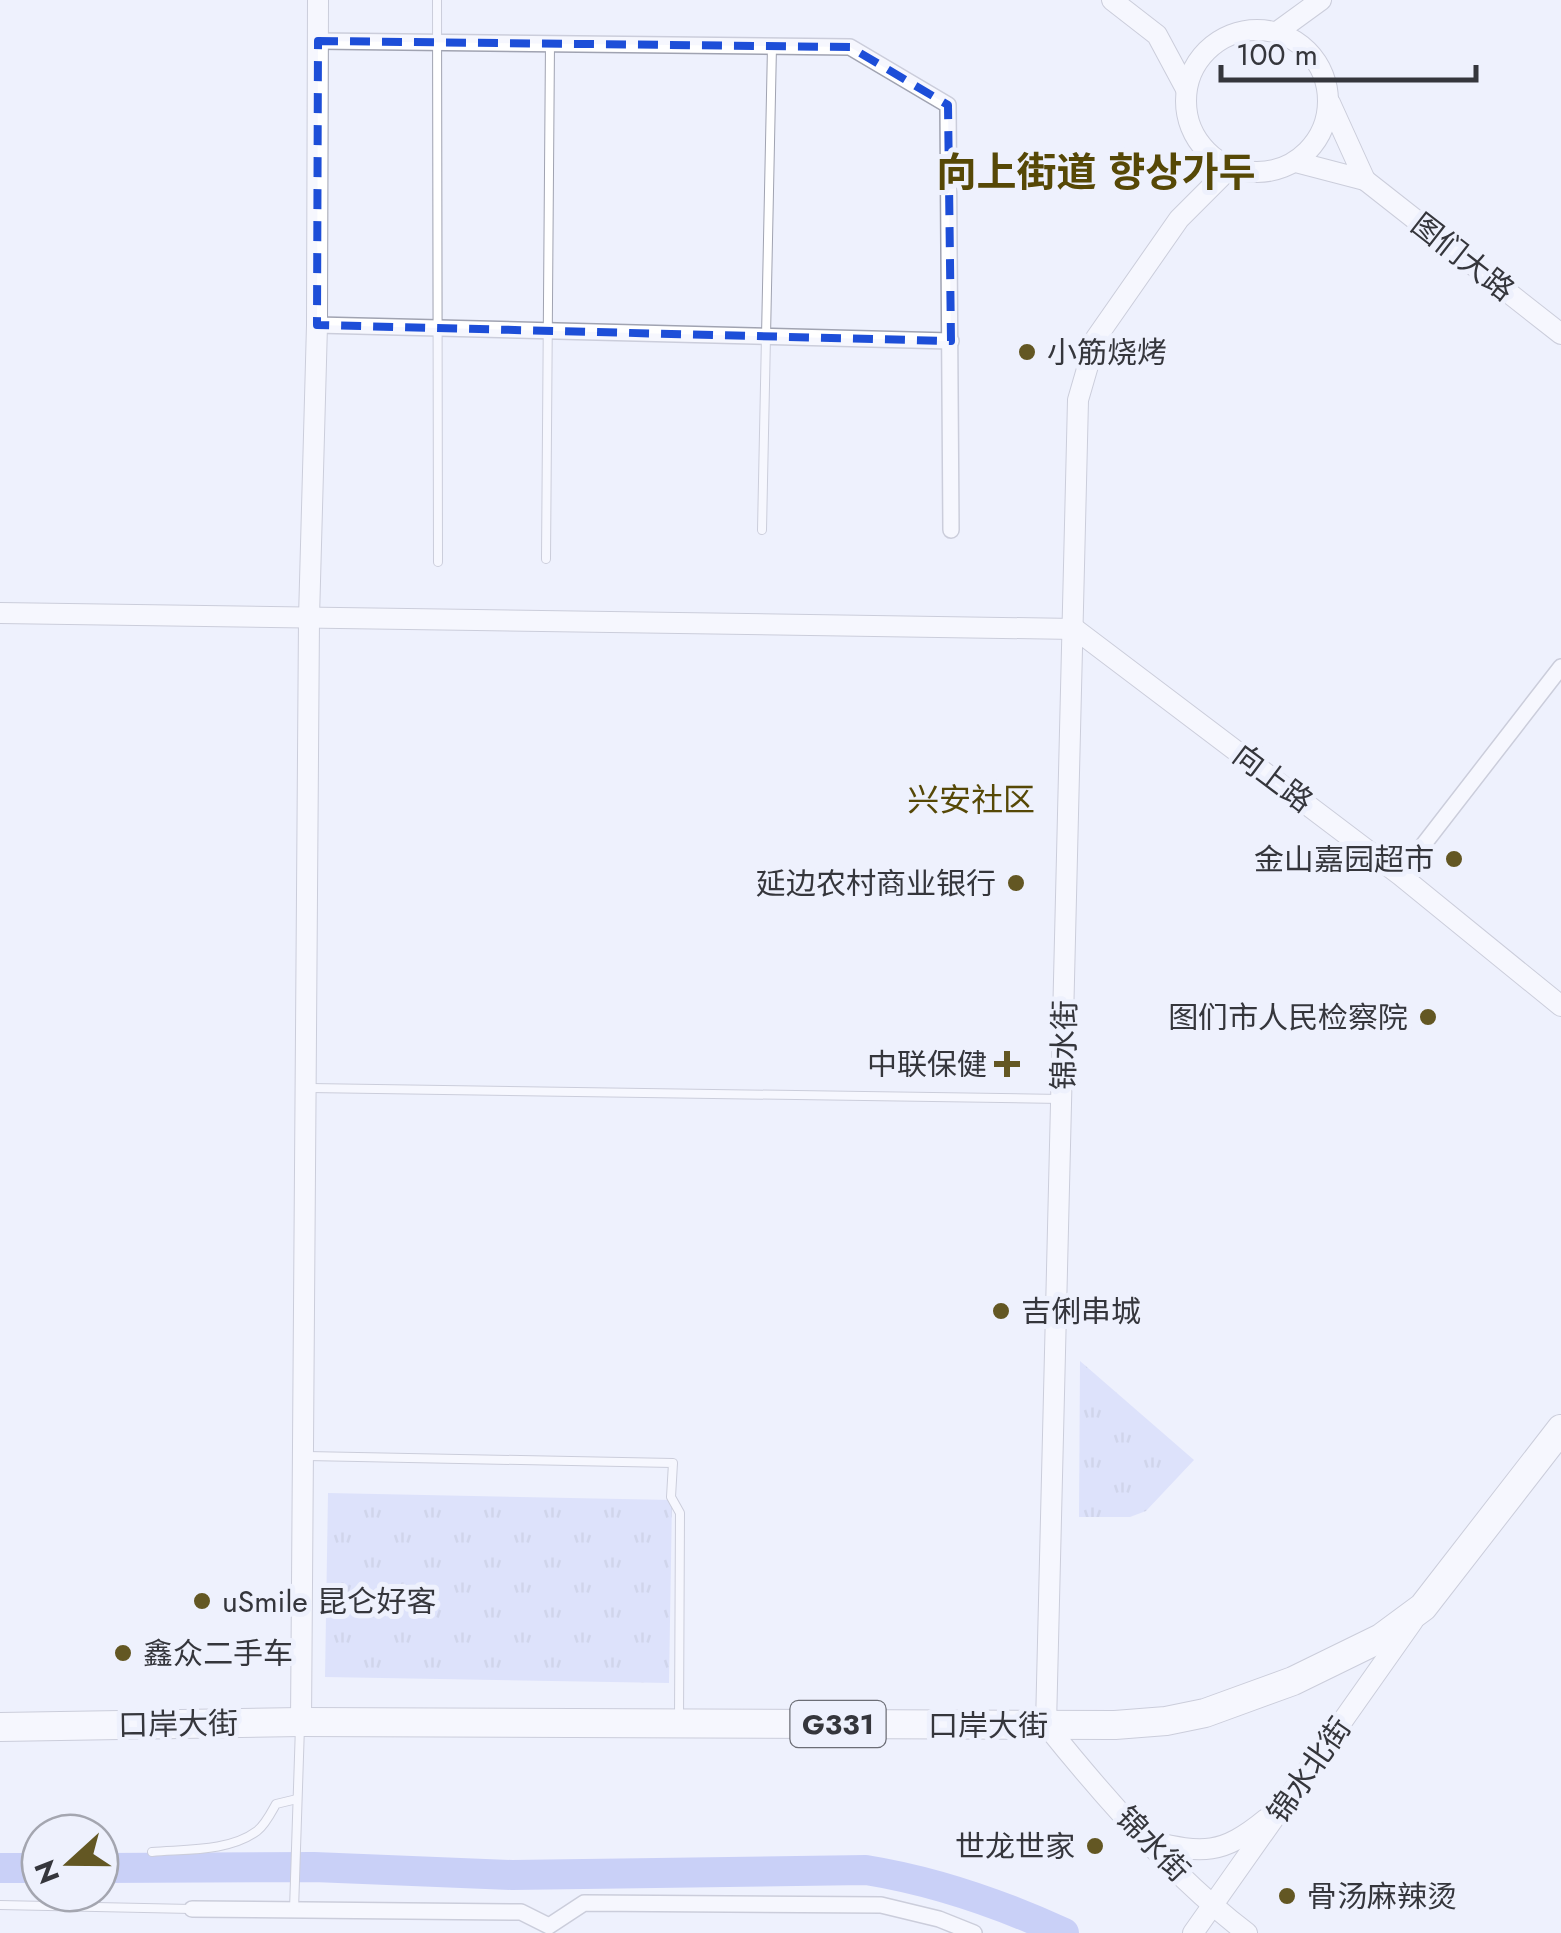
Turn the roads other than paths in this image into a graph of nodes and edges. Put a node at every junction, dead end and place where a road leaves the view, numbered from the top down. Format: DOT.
graph roads {
  1 [pos="318,0"];
  2 [pos="437,0"];
  3 [pos="1112,0"];
  4 [pos="1321,0"];
  5 [pos="1277,32"];
  6 [pos="318,41"];
  7 [pos="437,42"];
  8 [pos="550,43"];
  9 [pos="772,46"];
  10 [pos="1186,89"];
  11 [pos="1330,102"];
  12 [pos="1296,162"];
  13 [pos="1230,168"];
  14 [pos="1365,180"];
  15 [pos="317,325"];
  16 [pos="438,328"];
  17 [pos="548,331"];
  18 [pos="1561,334"];
  19 [pos="766,336"];
  20 [pos="951,341"];
  21 [pos="762,530"];
  22 [pos="951,530"];
  23 [pos="546,559"];
  24 [pos="438,562"];
  25 [pos="0,612"];
  26 [pos="309,618"];
  27 [pos="1075,630"];
  28 [pos="1561,667"];
  29 [pos="1400,875"];
  30 [pos="1561,1006"];
  31 [pos="306,1088"];
  32 [pos="1062,1099"];
  33 [pos="1561,1429"];
  34 [pos="303,1456"];
  35 [pos="1423,1607"];
  36 [pos="301,1722"];
  37 [pos="680,1723"];
  38 [pos="1046,1725"];
  39 [pos="0,1727"];
  40 [pos="297,1798"];
  41 [pos="1286,1802"];
  42 [pos="1149,1841"];
  43 [pos="152,1852"];
  44 [pos="0,1905"];
  45 [pos="1213,1907"];
  46 [pos="192,1909"];
  47 [pos="294,1910"];
  48 [pos="554,1929"];
  49 [pos="974,1933"];
  50 [pos="1193,1933"];
  51 [pos="1247,1933"];
  1 -- 6 [label="street"];
  2 -- 7 [label="lane"];
  3 -- 10 [label="street"];
  4 -- 5 [label="street"];
  5 -- 10 [label="street"];
  5 -- 11 [label="street"];
  6 -- 7 [label="street"];
  6 -- 15 [label="street"];
  7 -- 8 [label="street"];
  7 -- 16 [label="lane"];
  8 -- 9 [label="street"];
  8 -- 17 [label="lane"];
  9 -- 19 [label="lane"];
  9 -- 20 [label="street"];
  10 -- 13 [label="street"];
  11 -- 12 [label="street"];
  11 -- 14 [label="street"];
  12 -- 13 [label="street"];
  12 -- 14 [label="street"];
  13 -- 27 [label="street, 锦水街"];
  14 -- 18 [label="street, 图们大路"];
  15 -- 16 [label="street"];
  15 -- 26 [label="street"];
  16 -- 17 [label="street"];
  16 -- 24 [label="lane"];
  17 -- 19 [label="street"];
  17 -- 23 [label="lane"];
  19 -- 20 [label="street"];
  19 -- 21 [label="lane"];
  20 -- 22 [label="street"];
  25 -- 26 [label="street"];
  26 -- 27 [label="street"];
  26 -- 31 [label="street"];
  27 -- 29 [label="street, 向上路"];
  27 -- 32 [label="street, 锦水街"];
  28 -- 29 [label="street"];
  29 -- 30 [label="street, 向上路"];
  31 -- 32 [label="lane"];
  31 -- 34 [label="street"];
  32 -- 38 [label="street, 锦水街"];
  33 -- 35 [label="highway, 口岸大街 / G331"];
  34 -- 36 [label="street"];
  34 -- 37 [label="lane"];
  35 -- 38 [label="highway, 口岸大街 / G331"];
  35 -- 41 [label="street, 锦水北街"];
  36 -- 37 [label="highway, 口岸大街 / G331"];
  36 -- 39 [label="highway, 口岸大街 / G331"];
  36 -- 40 [label="lane"];
  37 -- 38 [label="highway, 口岸大街 / G331"];
  38 -- 42 [label="street, 锦水街"];
  40 -- 43 [label="lane"];
  40 -- 47 [label="lane"];
  41 -- 42 [label="street"];
  41 -- 45 [label="street, 锦水北街"];
  42 -- 45 [label="street, 锦水街"];
  44 -- 46 [label="lane"];
  45 -- 50 [label="street, 锦水北街"];
  45 -- 51 [label="street, 锦水街"];
  46 -- 47 [label="street"];
  47 -- 48 [label="street"];
  48 -- 49 [label="street"];
}
